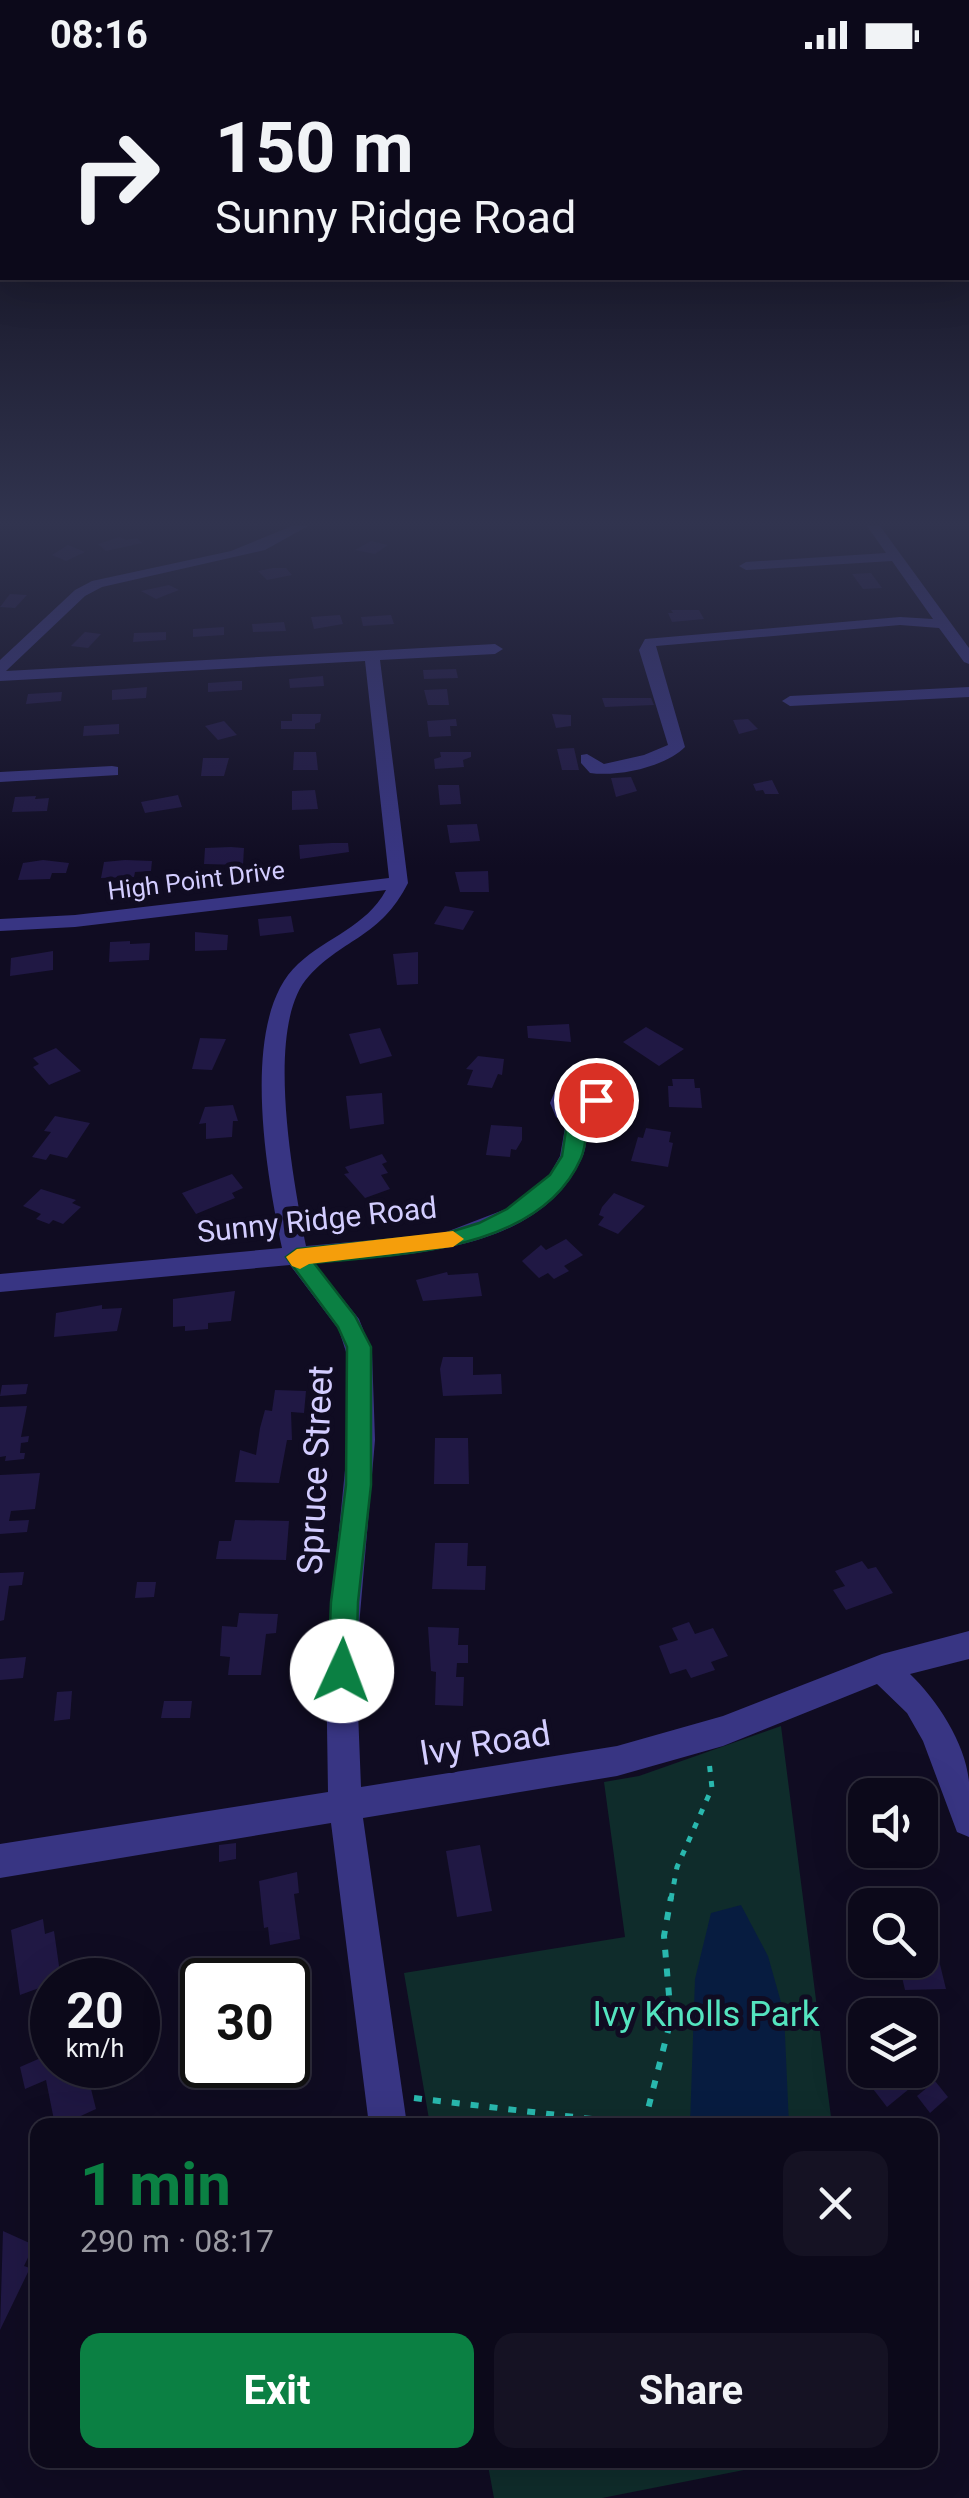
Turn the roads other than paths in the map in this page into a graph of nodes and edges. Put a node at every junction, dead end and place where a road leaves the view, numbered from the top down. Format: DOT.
graph roads {
  1 [pos="31,639"];
  2 [pos="682,639"];
  3 [pos="495,649"];
  4 [pos="372,656"];
  5 [pos="0,668"];
  6 [pos="0,676"];
  7 [pos="969,692"];
  8 [pos="790,701"];
  9 [pos="586,759"];
  10 [pos="112,771"];
  11 [pos="0,777"];
  12 [pos="399,883"];
  13 [pos="0,925"];
  14 [pos="578,1117"];
  15 [pos="297,1257"];
  16 [pos="0,1283"];
  17 [pos="969,1645"];
  18 [pos="882,1668"];
  19 [pos="348,1806"];
  20 [pos="969,1821"];
  21 [pos="0,1861"];
  22 [pos="387,2118"];
  1 -- 5 [label="street"];
  2 -- 9 [label="street"];
  3 -- 4 [label="street"];
  4 -- 6 [label="street"];
  4 -- 12 [label="street"];
  7 -- 8 [label="street"];
  10 -- 11 [label="street"];
  12 -- 13 [label="street, High Point Drive"];
  12 -- 15 [label="street"];
  14 -- 15 [label="street, Sunny Ridge Road"];
  15 -- 16 [label="street, Sunny Ridge Road"];
  15 -- 19 [label="street, Spruce Street"];
  17 -- 18 [label="street, Ivy Road"];
  18 -- 19 [label="street, Ivy Road"];
  18 -- 20 [label="street"];
  19 -- 21 [label="street, Ivy Road"];
  19 -- 22 [label="street, Spruce Street"];
}
